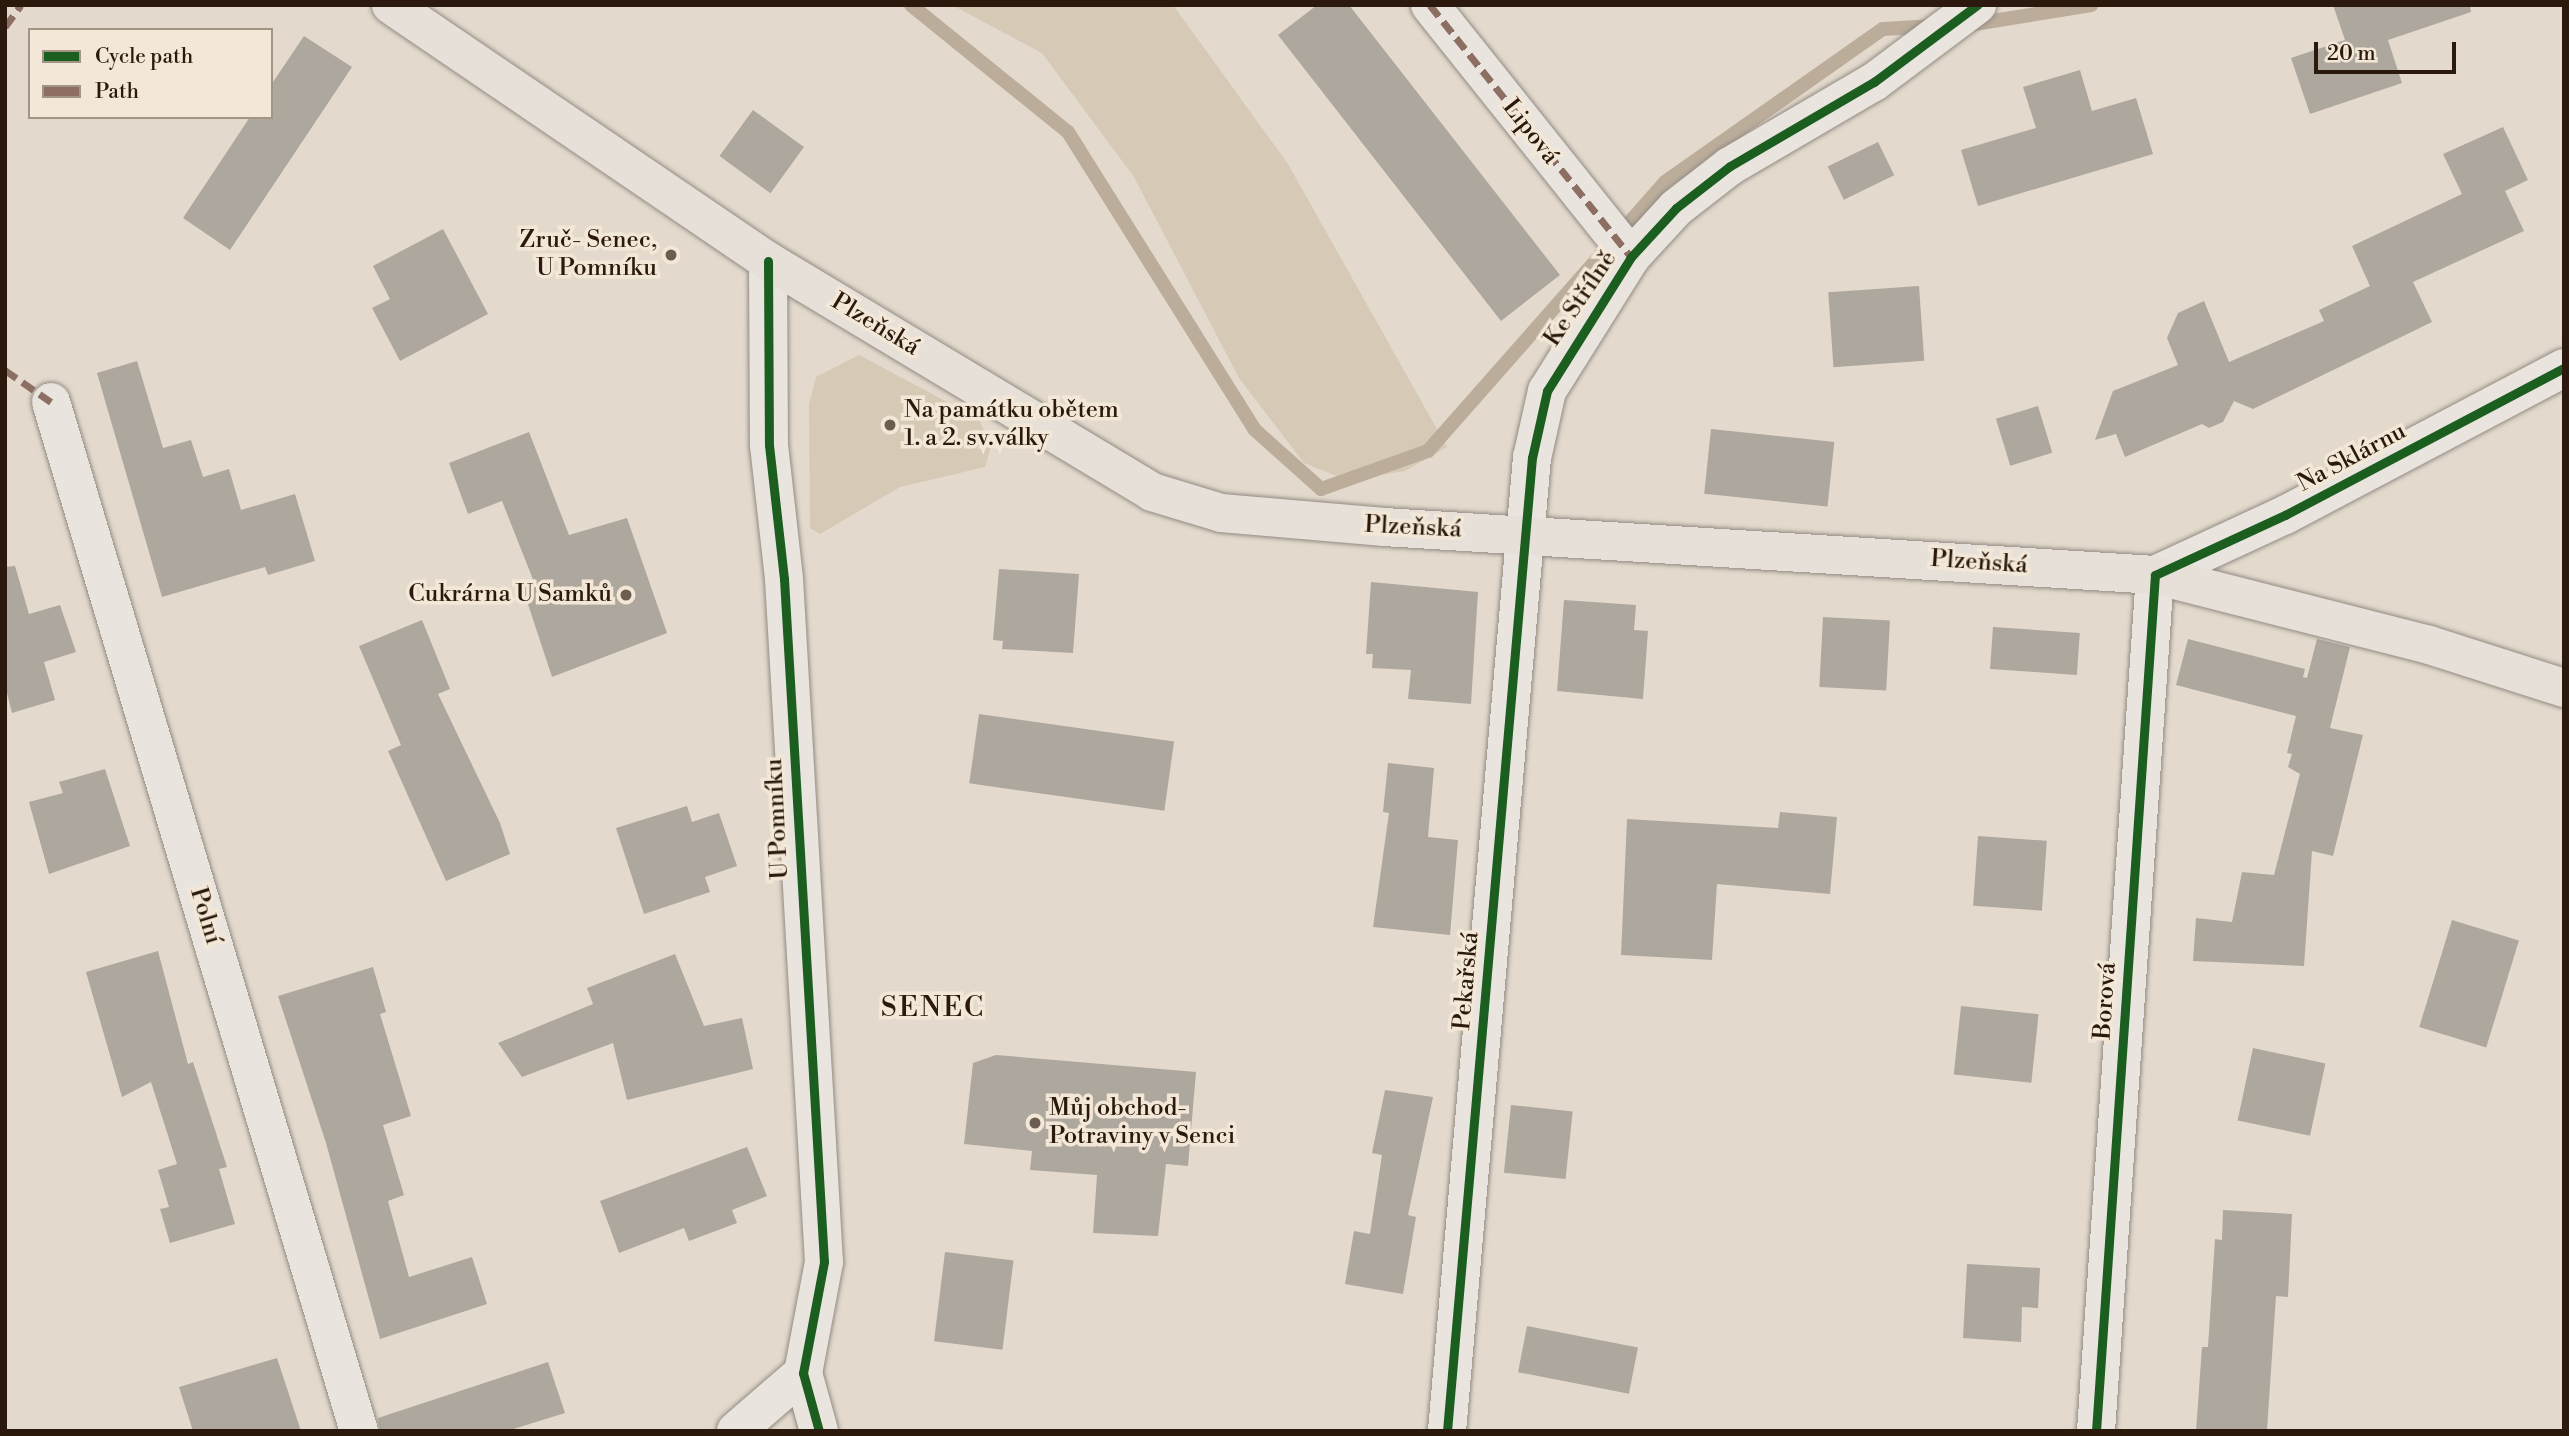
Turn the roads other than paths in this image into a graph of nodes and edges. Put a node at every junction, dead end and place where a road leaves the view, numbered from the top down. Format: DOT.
graph roads {
  1 [pos="391,5"];
  2 [pos="1430,5"];
  3 [pos="1977,5"];
  4 [pos="1632,257"];
  5 [pos="768,261"];
  6 [pos="2564,368"];
  7 [pos="51,402"];
  8 [pos="1525,534"];
  9 [pos="2155,575"];
  10 [pos="2564,688"];
  11 [pos="803,1373"];
  12 [pos="359,1431"];
  13 [pos="736,1431"];
  14 [pos="819,1431"];
  15 [pos="1447,1431"];
  16 [pos="2096,1431"];
  1 -- 5 [label="main road, Plzeňská"];
  2 -- 4 [label="street, Lipová"];
  3 -- 4 [label="street, Ke Střílně"];
  4 -- 8 [label="street, Ke Střílně"];
  5 -- 8 [label="main road, Plzeňská"];
  5 -- 11 [label="street, U Pomníku"];
  6 -- 9 [label="street, Na Sklárnu"];
  7 -- 12 [label="street, Polní"];
  8 -- 9 [label="main road, Plzeňská"];
  8 -- 15 [label="street, Pekařská"];
  9 -- 10 [label="main road, Plzeňská"];
  9 -- 16 [label="street, Borová"];
  11 -- 13 [label="street"];
  11 -- 14 [label="street"];
}
